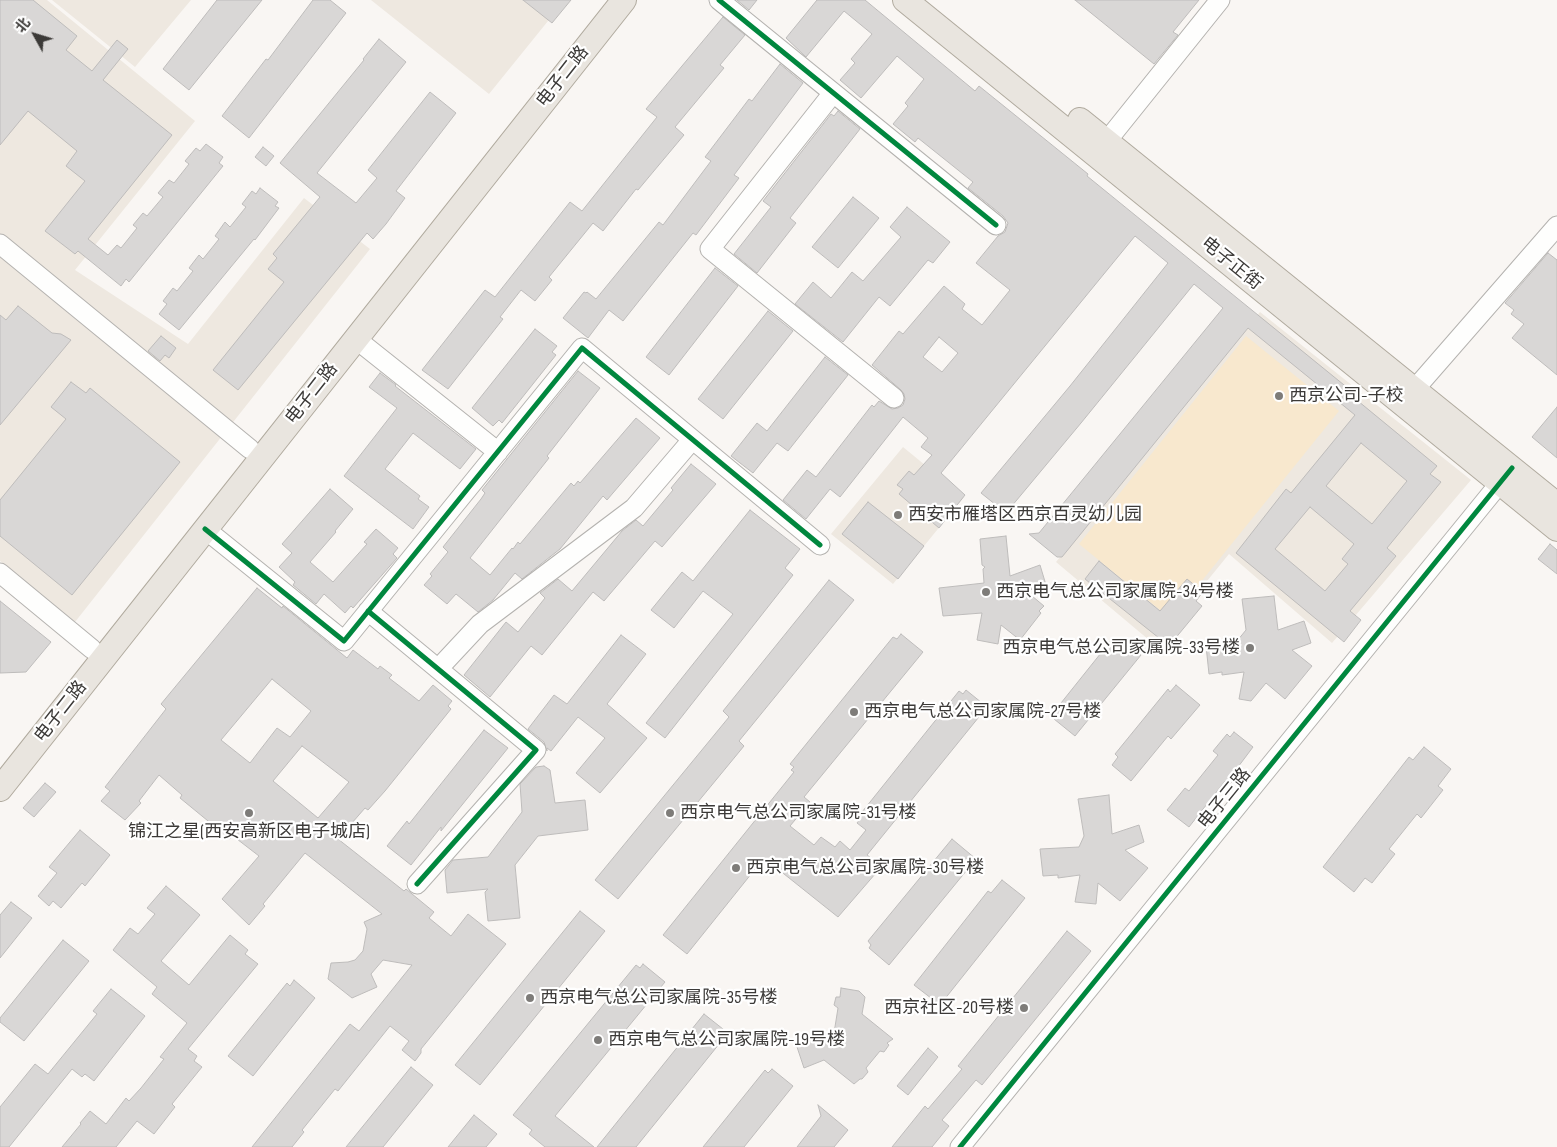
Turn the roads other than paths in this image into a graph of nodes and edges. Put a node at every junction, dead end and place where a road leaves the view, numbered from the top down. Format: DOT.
graph roads {
  1 [pos="604,0"];
  2 [pos="624,0"];
  3 [pos="719,0"];
  4 [pos="905,0"];
  5 [pos="931,0"];
  6 [pos="1220,0"];
  7 [pos="833,93"];
  8 [pos="1106,142"];
  9 [pos="996,225"];
  10 [pos="1557,226"];
  11 [pos="0,244"];
  12 [pos="356,339"];
  13 [pos="1414,390"];
  14 [pos="894,398"];
  15 [pos="692,440"];
  16 [pos="250,450"];
  17 [pos="498,452"];
  18 [pos="1506,475"];
  19 [pos="1557,505"];
  20 [pos="205,529"];
  21 [pos="1557,529"];
  22 [pos="820,545"];
  23 [pos="0,573"];
  24 [pos="368,611"];
  25 [pos="92,649"];
  26 [pos="438,669"];
  27 [pos="0,764"];
  28 [pos="0,789"];
  29 [pos="417,884"];
  30 [pos="960,1147"];
  1 -- 16 [label="main road, 电子二路"];
  2 -- 12 [label="main road, 电子二路"];
  3 -- 7 [label="street"];
  4 -- 18 [label="main road, 电子正街"];
  5 -- 8 [label="main road, 电子正街"];
  6 -- 8 [label="street"];
  7 -- 9 [label="street"];
  7 -- 14 [label="street"];
  8 -- 13 [label="main road, 电子正街"];
  10 -- 13 [label="street"];
  11 -- 16 [label="street"];
  12 -- 17 [label="street"];
  12 -- 20 [label="main road, 电子二路"];
  13 -- 18 [label="main road, 电子正街"];
  15 -- 17 [label="street"];
  15 -- 22 [label="street"];
  15 -- 26 [label="street"];
  16 -- 25 [label="main road, 电子二路"];
  17 -- 24 [label="street"];
  18 -- 19 [label="main road, 电子正街"];
  18 -- 21 [label="main road, 电子正街"];
  18 -- 30 [label="street, 电子三路"];
  20 -- 24 [label="street"];
  20 -- 28 [label="main road, 电子二路"];
  23 -- 25 [label="street"];
  24 -- 26 [label="street"];
  25 -- 27 [label="main road, 电子二路"];
  26 -- 29 [label="street"];
}
